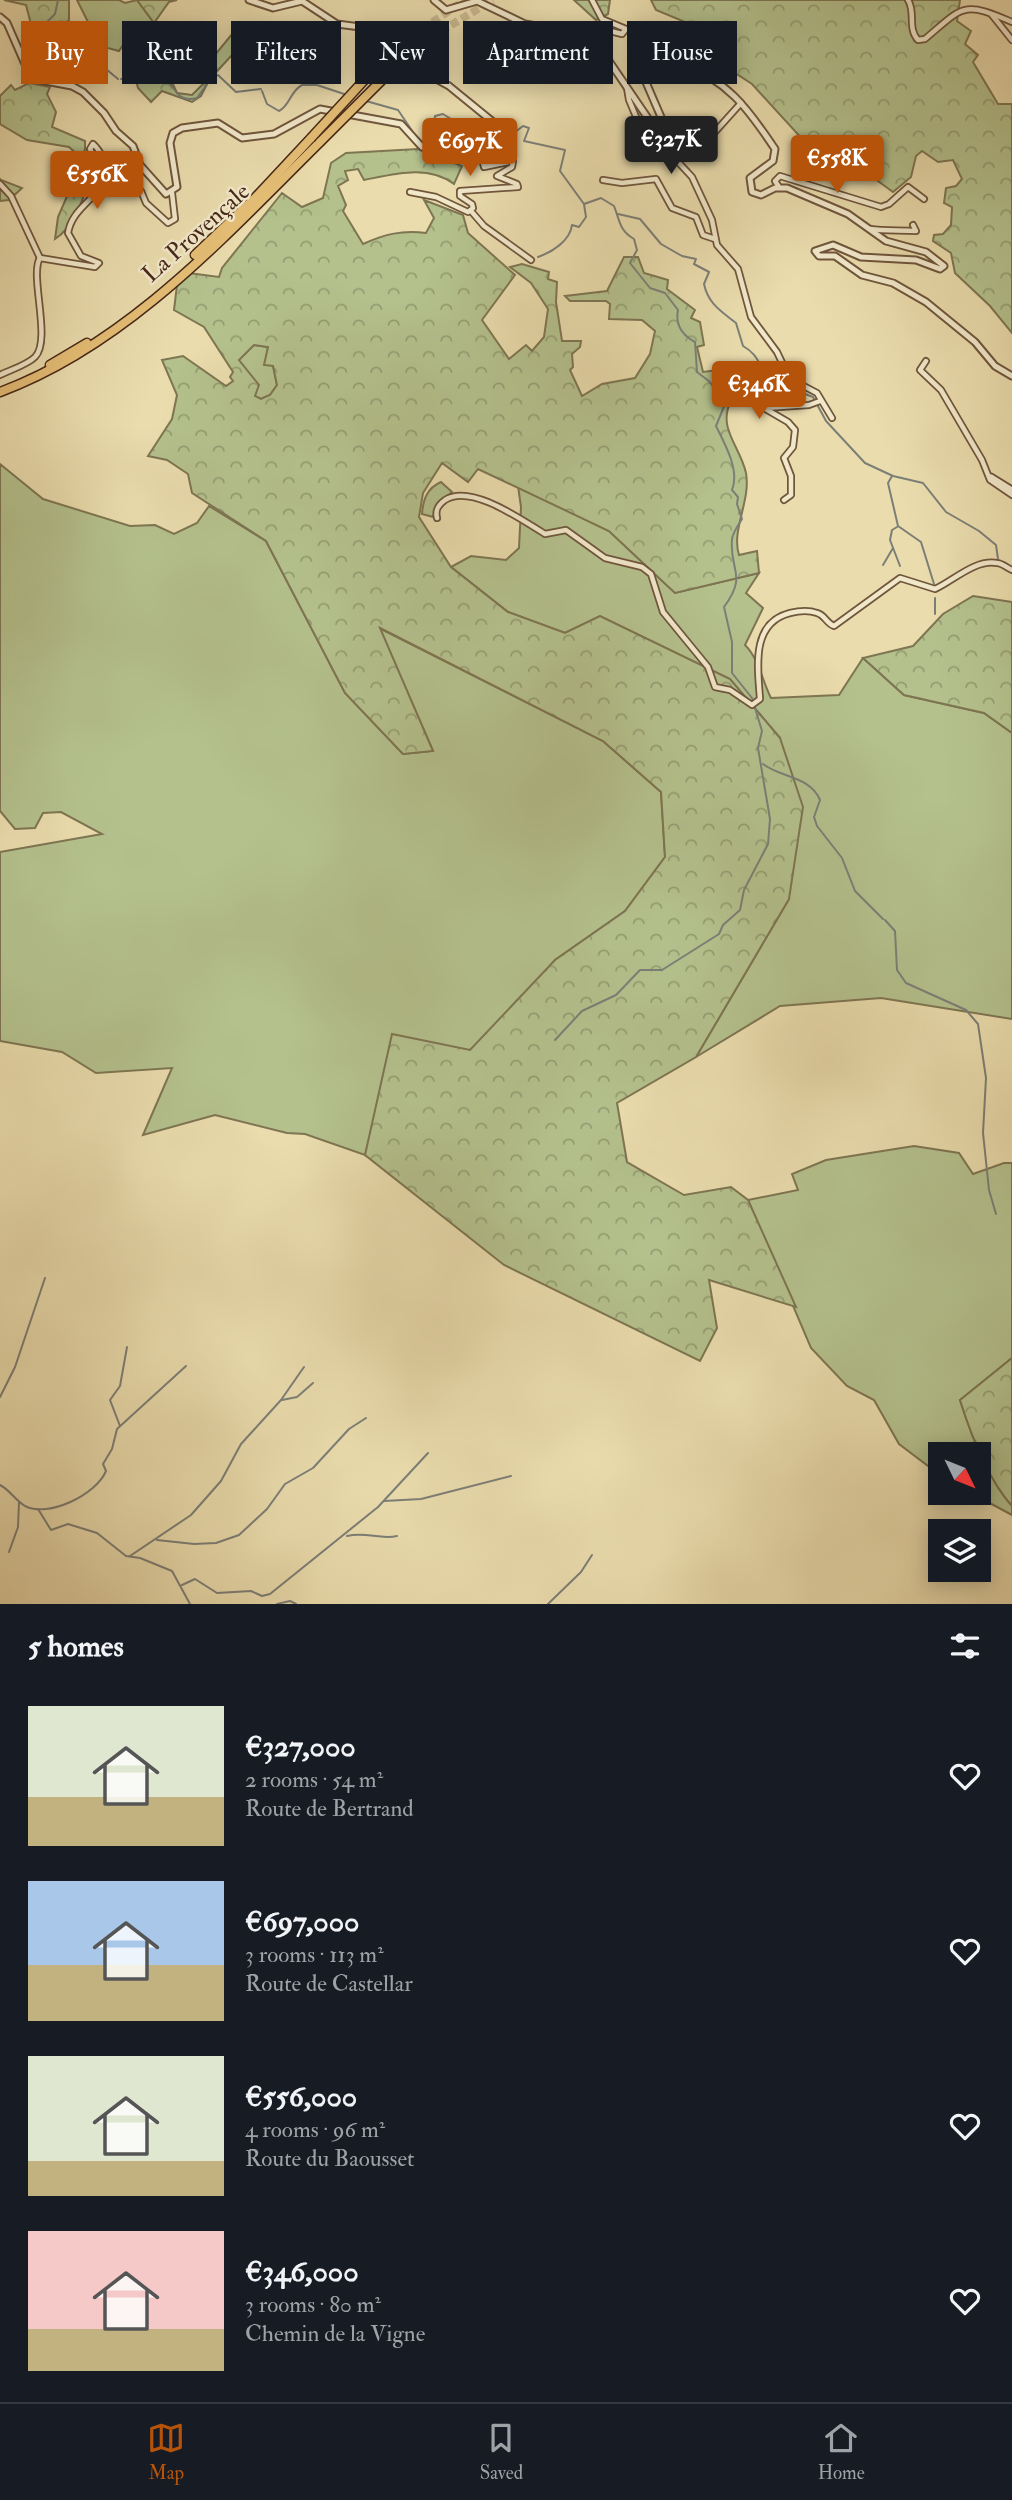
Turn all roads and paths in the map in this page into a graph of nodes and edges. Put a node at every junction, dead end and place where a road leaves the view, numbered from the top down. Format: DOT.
graph roads {
  1 [pos="249,0"];
  2 [pos="435,0"];
  3 [pos="592,0"];
  4 [pos="908,0"];
  5 [pos="992,15"];
  6 [pos="0,17"];
  7 [pos="519,21"];
  8 [pos="608,21"];
  9 [pos="1012,22"];
  10 [pos="613,23"];
  11 [pos="613,32"];
  12 [pos="1012,40"];
  13 [pos="613,66"];
  14 [pos="361,84"];
  15 [pos="378,84"];
  16 [pos="628,87"];
  17 [pos="742,102"];
  18 [pos="498,139"];
  19 [pos="702,139"];
  20 [pos="603,180"];
  21 [pos="0,184"];
  22 [pos="779,187"];
  23 [pos="410,192"];
  24 [pos="172,193"];
  25 [pos="924,199"];
  26 [pos="471,211"];
  27 [pos="913,225"];
  28 [pos="869,229"];
  29 [pos="224,232"];
  30 [pos="715,239"];
  31 [pos="40,258"];
  32 [pos="531,260"];
  33 [pos="167,283"];
  34 [pos="926,361"];
  35 [pos="0,374"];
  36 [pos="1012,376"];
  37 [pos="0,387"];
  38 [pos="0,392"];
  39 [pos="820,401"];
  40 [pos="832,418"];
  41 [pos="991,477"];
  42 [pos="1012,492"];
  43 [pos="784,500"];
  44 [pos="437,518"];
  45 [pos="1012,570"];
  1 -- 18 [label="street"];
  2 -- 7 [label="street"];
  3 -- 8 [label="street"];
  4 -- 5 [label="street"];
  5 -- 9 [label="street"];
  5 -- 12 [label="street"];
  6 -- 24 [label="street"];
  10 -- 11 [label="street"];
  13 -- 16 [label="street"];
  14 -- 29 [label="highway, La Provençale, bridge"];
  15 -- 29 [label="highway, La Provençale, bridge"];
  16 -- 17 [label="street"];
  16 -- 30 [label="street"];
  17 -- 19 [label="street"];
  17 -- 22 [label="street"];
  18 -- 24 [label="street"];
  18 -- 26 [label="street"];
  20 -- 30 [label="street"];
  21 -- 31 [label="street"];
  22 -- 25 [label="street"];
  22 -- 28 [label="street"];
  23 -- 26 [label="street"];
  24 -- 31 [label="street"];
  26 -- 32 [label="street"];
  27 -- 28 [label="street"];
  28 -- 36 [label="street"];
  29 -- 33 [label="highway, La Provençale"];
  30 -- 39 [label="street"];
  31 -- 35 [label="street"];
  33 -- 37 [label="highway, La Provençale"];
  33 -- 38 [label="highway, La Provençale"];
  34 -- 41 [label="street"];
  39 -- 40 [label="street"];
  39 -- 43 [label="street"];
  41 -- 42 [label="street"];
  44 -- 45 [label="street"];
}
